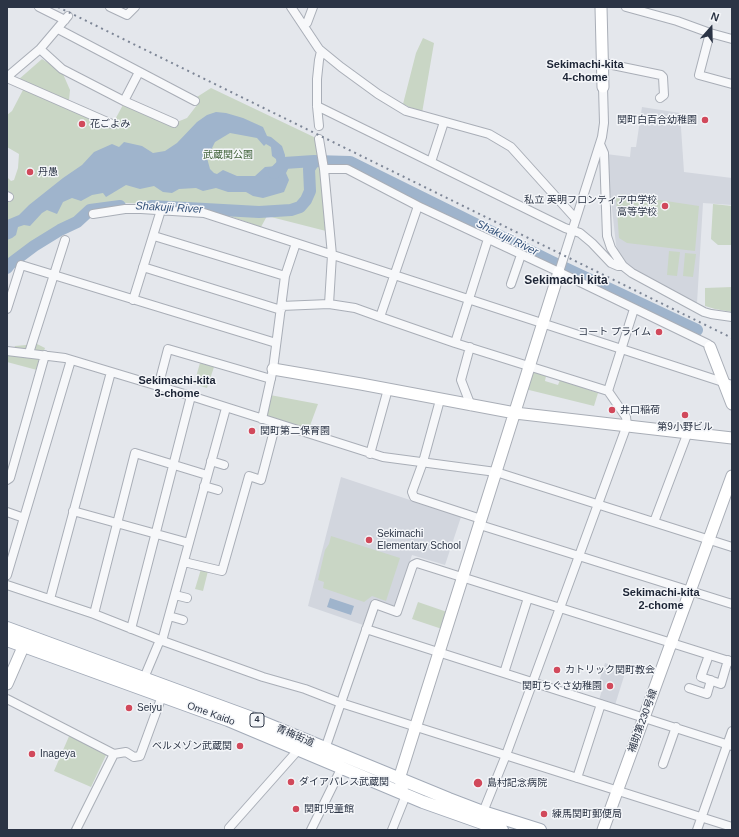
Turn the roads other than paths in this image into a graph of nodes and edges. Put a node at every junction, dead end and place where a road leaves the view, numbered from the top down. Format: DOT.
graph roads {
  1 [pos="39,7"];
  2 [pos="110,7"];
  3 [pos="135,7"];
  4 [pos="291,7"];
  5 [pos="313,7"];
  6 [pos="601,7"];
  7 [pos="626,7"];
  8 [pos="304,25"];
  9 [pos="58,29"];
  10 [pos="710,33"];
  11 [pos="732,39"];
  12 [pos="40,49"];
  13 [pos="321,51"];
  14 [pos="603,64"];
  15 [pos="139,72"];
  16 [pos="7,78"];
  17 [pos="732,84"];
  18 [pos="603,87"];
  19 [pos="660,98"];
  20 [pos="124,101"];
  21 [pos="195,101"];
  22 [pos="317,106"];
  23 [pos="444,122"];
  24 [pos="174,123"];
  25 [pos="112,124"];
  26 [pos="319,126"];
  27 [pos="319,139"];
  28 [pos="600,144"];
  29 [pos="431,162"];
  30 [pos="323,164"];
  31 [pos="418,206"];
  32 [pos="161,210"];
  33 [pos="93,214"];
  34 [pos="575,218"];
  35 [pos="572,230"];
  36 [pos="154,236"];
  37 [pos="488,239"];
  38 [pos="65,240"];
  39 [pos="296,243"];
  40 [pos="332,255"];
  41 [pos="521,255"];
  42 [pos="623,266"];
  43 [pos="143,267"];
  44 [pos="559,271"];
  45 [pos="394,275"];
  46 [pos="53,276"];
  47 [pos="285,276"];
  48 [pos="511,284"];
  49 [pos="468,299"];
  50 [pos="133,300"];
  51 [pos="329,304"];
  52 [pos="281,308"];
  53 [pos="7,309"];
  54 [pos="634,309"];
  55 [pos="380,317"];
  56 [pos="732,317"];
  57 [pos="542,323"];
  58 [pos="455,342"];
  59 [pos="276,343"];
  60 [pos="470,347"];
  61 [pos="710,347"];
  62 [pos="621,349"];
  63 [pos="7,351"];
  64 [pos="29,353"];
  65 [pos="45,355"];
  66 [pos="71,360"];
  67 [pos="529,366"];
  68 [pos="111,372"];
  69 [pos="272,374"];
  70 [pos="728,384"];
  71 [pos="158,387"];
  72 [pos="388,389"];
  73 [pos="608,391"];
  74 [pos="191,396"];
  75 [pos="440,400"];
  76 [pos="732,404"];
  77 [pos="471,406"];
  78 [pos="226,408"];
  79 [pos="514,413"];
  80 [pos="262,419"];
  81 [pos="276,423"];
  82 [pos="627,425"];
  83 [pos="688,432"];
  84 [pos="732,438"];
  85 [pos="370,454"];
  86 [pos="211,461"];
  87 [pos="423,462"];
  88 [pos="173,465"];
  89 [pos="224,465"];
  90 [pos="496,472"];
  91 [pos="207,475"];
  92 [pos="7,480"];
  93 [pos="731,482"];
  94 [pos="204,486"];
  95 [pos="218,490"];
  96 [pos="598,504"];
  97 [pos="73,511"];
  98 [pos="7,512"];
  99 [pos="24,518"];
  100 [pos="480,522"];
  101 [pos="654,522"];
  102 [pos="118,524"];
  103 [pos="156,534"];
  104 [pos="708,540"];
  105 [pos="189,543"];
  106 [pos="732,547"];
  107 [pos="578,556"];
  108 [pos="184,562"];
  109 [pos="7,575"];
  110 [pos="463,577"];
  111 [pos="7,585"];
  112 [pos="690,590"];
  113 [pos="175,595"];
  114 [pos="50,598"];
  115 [pos="187,598"];
  116 [pos="528,598"];
  117 [pos="732,604"];
  118 [pos="560,607"];
  119 [pos="94,614"];
  120 [pos="169,616"];
  121 [pos="183,620"];
  122 [pos="7,628"];
  123 [pos="131,629"];
  124 [pos="366,629"];
  125 [pos="7,640"];
  126 [pos="161,640"];
  127 [pos="26,641"];
  128 [pos="670,643"];
  129 [pos="48,648"];
  130 [pos="439,652"];
  131 [pos="709,655"];
  132 [pos="730,661"];
  133 [pos="504,673"];
  134 [pos="144,678"];
  135 [pos="711,680"];
  136 [pos="532,682"];
  137 [pos="7,684"];
  138 [pos="689,688"];
  139 [pos="162,696"];
  140 [pos="7,700"];
  141 [pos="341,703"];
  142 [pos="601,704"];
  143 [pos="644,717"];
  144 [pos="416,727"];
  145 [pos="676,727"];
  146 [pos="732,731"];
  147 [pos="730,745"];
  148 [pos="299,749"];
  149 [pos="325,749"];
  150 [pos="114,754"];
  151 [pos="506,755"];
  152 [pos="664,764"];
  153 [pos="342,767"];
  154 [pos="577,778"];
  155 [pos="399,779"];
  156 [pos="617,791"];
  157 [pos="406,795"];
  158 [pos="702,818"];
  159 [pos="484,822"];
  160 [pos="732,827"];
  161 [pos="229,828"];
  162 [pos="76,830"];
  163 [pos="311,830"];
  164 [pos="392,830"];
  165 [pos="502,830"];
  166 [pos="540,830"];
  167 [pos="603,830"];
  168 [pos="698,830"];
  1 -- 9 [label="street"];
  2 -- 3 [label="street"];
  4 -- 8 [label="street"];
  5 -- 8 [label="street"];
  6 -- 14 [label="street"];
  7 -- 10 [label="street"];
  8 -- 13 [label="street"];
  9 -- 12 [label="street"];
  9 -- 15 [label="street"];
  10 -- 11 [label="street"];
  10 -- 17 [label="street"];
  12 -- 16 [label="street"];
  12 -- 20 [label="street"];
  13 -- 22 [label="street"];
  13 -- 23 [label="street"];
  14 -- 18 [label="street"];
  14 -- 19 [label="street"];
  15 -- 20 [label="street"];
  15 -- 21 [label="street"];
  16 -- 25 [label="street"];
  18 -- 28 [label="street"];
  20 -- 24 [label="street"];
  22 -- 26 [label="street"];
  22 -- 29 [label="street"];
  23 -- 29 [label="street"];
  23 -- 34 [label="street"];
  27 -- 30 [label="street"];
  28 -- 34 [label="street"];
  28 -- 42 [label="street"];
  29 -- 35 [label="street"];
  30 -- 31 [label="street"];
  30 -- 40 [label="street"];
  31 -- 37 [label="street"];
  31 -- 45 [label="street"];
  32 -- 33 [label="street"];
  32 -- 36 [label="street"];
  32 -- 39 [label="street"];
  34 -- 35 [label="street"];
  35 -- 42 [label="street"];
  35 -- 44 [label="street"];
  36 -- 43 [label="street"];
  36 -- 47 [label="street"];
  37 -- 41 [label="street"];
  37 -- 49 [label="street"];
  38 -- 46 [label="street"];
  39 -- 40 [label="street"];
  39 -- 47 [label="street"];
  40 -- 45 [label="street"];
  40 -- 51 [label="street"];
  41 -- 44 [label="street"];
  41 -- 48 [label="street"];
  42 -- 56 [label="street"];
  43 -- 50 [label="street"];
  43 -- 52 [label="street"];
  44 -- 54 [label="street"];
  44 -- 57 [label="street"];
  45 -- 49 [label="street"];
  45 -- 55 [label="street"];
  46 -- 50 [label="street"];
  46 -- 53 [label="street"];
  46 -- 64 [label="street"];
  47 -- 52 [label="street"];
  49 -- 57 [label="street"];
  49 -- 58 [label="street"];
  50 -- 59 [label="street"];
  51 -- 52 [label="street"];
  51 -- 55 [label="street"];
  52 -- 59 [label="street"];
  54 -- 61 [label="street"];
  54 -- 62 [label="street"];
  55 -- 58 [label="street"];
  57 -- 62 [label="street"];
  57 -- 67 [label="street"];
  58 -- 60 [label="street"];
  59 -- 69 [label="street"];
  60 -- 67 [label="street"];
  60 -- 77 [label="street"];
  61 -- 70 [label="street"];
  62 -- 70 [label="street"];
  62 -- 73 [label="street"];
  63 -- 64 [label="street"];
  64 -- 65 [label="street"];
  65 -- 66 [label="street"];
  65 -- 92 [label="street"];
  66 -- 68 [label="street"];
  66 -- 99 [label="street"];
  67 -- 73 [label="street"];
  67 -- 79 [label="street"];
  68 -- 71 [label="street"];
  68 -- 97 [label="street"];
  69 -- 71 [label="street"];
  69 -- 72 [label="street"];
  69 -- 80 [label="street"];
  70 -- 76 [label="street"];
  71 -- 74 [label="street"];
  72 -- 75 [label="street"];
  72 -- 85 [label="street"];
  73 -- 82 [label="street"];
  74 -- 78 [label="street"];
  74 -- 88 [label="street"];
  75 -- 77 [label="street"];
  75 -- 87 [label="street"];
  77 -- 79 [label="street"];
  78 -- 80 [label="street"];
  78 -- 86 [label="street"];
  79 -- 82 [label="street"];
  79 -- 90 [label="street"];
  80 -- 81 [label="street"];
  81 -- 85 [label="street"];
  81 -- 108 [label="street"];
  82 -- 83 [label="street"];
  82 -- 96 [label="street"];
  83 -- 84 [label="street"];
  83 -- 101 [label="street"];
  85 -- 87 [label="street"];
  86 -- 89 [label="street"];
  86 -- 91 [label="street"];
  87 -- 90 [label="street"];
  87 -- 100 [label="street"];
  88 -- 91 [label="street"];
  88 -- 102 [label="street"];
  88 -- 103 [label="street"];
  90 -- 96 [label="street"];
  90 -- 100 [label="street"];
  91 -- 94 [label="street"];
  93 -- 104 [label="street, 補助第230号線"];
  94 -- 95 [label="street"];
  94 -- 105 [label="street"];
  96 -- 101 [label="street"];
  96 -- 107 [label="street"];
  97 -- 102 [label="street"];
  97 -- 114 [label="street"];
  98 -- 99 [label="street"];
  99 -- 109 [label="street"];
  100 -- 107 [label="street"];
  100 -- 110 [label="street"];
  101 -- 104 [label="street"];
  102 -- 103 [label="street"];
  102 -- 119 [label="street"];
  103 -- 105 [label="street"];
  103 -- 123 [label="street"];
  104 -- 106 [label="street"];
  104 -- 112 [label="street, 補助第230号線"];
  105 -- 108 [label="street"];
  107 -- 112 [label="street"];
  107 -- 118 [label="street"];
  108 -- 113 [label="street"];
  110 -- 116 [label="street"];
  110 -- 124 [label="street"];
  110 -- 130 [label="street"];
  111 -- 114 [label="street"];
  112 -- 117 [label="street"];
  112 -- 128 [label="street, 補助第230号線"];
  113 -- 115 [label="street"];
  113 -- 120 [label="street"];
  114 -- 119 [label="street"];
  116 -- 118 [label="street"];
  116 -- 133 [label="street"];
  118 -- 128 [label="street"];
  118 -- 136 [label="street"];
  119 -- 123 [label="street"];
  120 -- 121 [label="street"];
  120 -- 126 [label="street"];
  122 -- 127 [label="main road, 4"];
  123 -- 126 [label="street"];
  124 -- 130 [label="street"];
  124 -- 141 [label="street"];
  125 -- 127 [label="main road, 4"];
  126 -- 134 [label="street"];
  126 -- 141 [label="street"];
  127 -- 129 [label="main road, 青梅街道 / 4"];
  127 -- 137 [label="street"];
  128 -- 131 [label="street"];
  128 -- 143 [label="street, 補助第230号線"];
  129 -- 134 [label="main road, 青梅街道 / 4"];
  129 -- 139 [label="main road, Ome Kaido / 4"];
  130 -- 133 [label="street"];
  130 -- 144 [label="street"];
  131 -- 132 [label="street"];
  131 -- 135 [label="street"];
  132 -- 135 [label="street"];
  133 -- 136 [label="street"];
  134 -- 149 [label="main road, 青梅街道 / 4"];
  135 -- 138 [label="street"];
  136 -- 142 [label="street"];
  136 -- 151 [label="street"];
  139 -- 148 [label="main road, Ome Kaido / 4"];
  139 -- 150 [label="street"];
  140 -- 150 [label="street"];
  141 -- 144 [label="street"];
  141 -- 149 [label="street"];
  142 -- 143 [label="street"];
  142 -- 154 [label="street"];
  143 -- 145 [label="street"];
  143 -- 156 [label="street, 補助第230号線"];
  144 -- 151 [label="street"];
  144 -- 155 [label="street"];
  145 -- 147 [label="street"];
  145 -- 152 [label="street"];
  146 -- 147 [label="street"];
  147 -- 158 [label="street"];
  148 -- 153 [label="main road, Ome Kaido / 4"];
  148 -- 161 [label="street"];
  149 -- 155 [label="main road, 青梅街道 / 4"];
  150 -- 162 [label="street"];
  151 -- 154 [label="street"];
  151 -- 159 [label="street"];
  153 -- 157 [label="main road, Ome Kaido / 4"];
  153 -- 163 [label="street"];
  154 -- 156 [label="street"];
  155 -- 157 [label="street"];
  155 -- 159 [label="main road, 青梅街道 / 4"];
  156 -- 158 [label="street"];
  156 -- 167 [label="street, 補助第230号線"];
  157 -- 159 [label="main road, Ome Kaido / 4"];
  157 -- 164 [label="street"];
  158 -- 160 [label="street"];
  158 -- 168 [label="street"];
  159 -- 165 [label="main road, Ome Kaido / 4"];
  159 -- 166 [label="main road, 青梅街道 / 4"];
}
